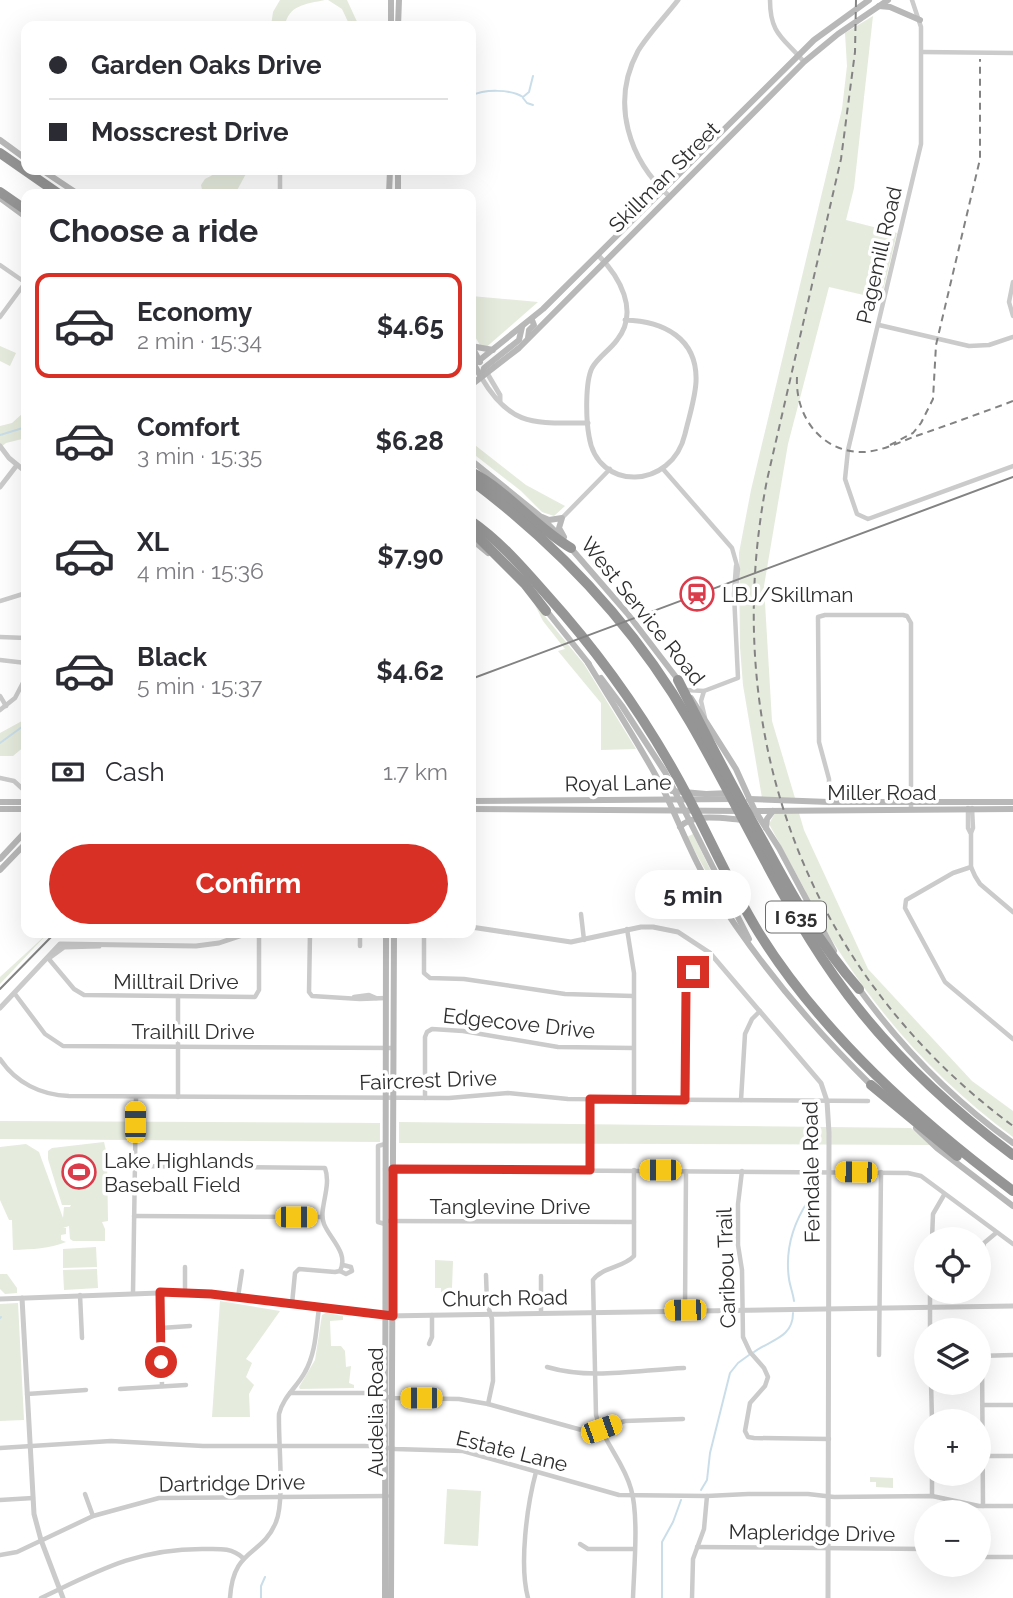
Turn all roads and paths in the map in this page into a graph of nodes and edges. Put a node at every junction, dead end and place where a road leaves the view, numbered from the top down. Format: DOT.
graph roads {
  1 [pos="391,0"];
  2 [pos="399,0"];
  3 [pos="678,0"];
  4 [pos="770,0"];
  5 [pos="888,0"];
  6 [pos="912,0"];
  7 [pos="868,1"];
  8 [pos="879,6"];
  9 [pos="920,20"];
  10 [pos="391,21"];
  11 [pos="398,21"];
  12 [pos="832,25"];
  13 [pos="838,34"];
  14 [pos="922,52"];
  15 [pos="1013,53"];
  16 [pos="798,54"];
  17 [pos="804,62"];
  18 [pos="730,121"];
  19 [pos="737,128"];
  20 [pos="0,140"];
  21 [pos="0,153"];
  22 [pos="21,155"];
  23 [pos="21,168"];
  24 [pos="32,175"];
  25 [pos="50,175"];
  26 [pos="52,189"];
  27 [pos="70,189"];
  28 [pos="662,191"];
  29 [pos="0,192"];
  30 [pos="670,197"];
  31 [pos="0,198"];
  32 [pos="21,207"];
  33 [pos="21,213"];
  34 [pos="598,255"];
  35 [pos="605,262"];
  36 [pos="0,265"];
  37 [pos="21,280"];
  38 [pos="1013,282"];
  39 [pos="21,290"];
  40 [pos="1013,316"];
  41 [pos="0,317"];
  42 [pos="532,320"];
  43 [pos="625,320"];
  44 [pos="879,325"];
  45 [pos="522,327"];
  46 [pos="1013,337"];
  47 [pos="527,338"];
  48 [pos="476,347"];
  49 [pos="494,350"];
  50 [pos="477,368"];
  51 [pos="588,423"];
  52 [pos="0,446"];
  53 [pos="476,464"];
  54 [pos="17,465"];
  55 [pos="1013,466"];
  56 [pos="21,468"];
  57 [pos="610,469"];
  58 [pos="663,469"];
  59 [pos="476,476"];
  60 [pos="476,485"];
  61 [pos="0,487"];
  62 [pos="540,516"];
  63 [pos="562,518"];
  64 [pos="476,525"];
  65 [pos="476,535"];
  66 [pos="476,544"];
  67 [pos="571,548"];
  68 [pos="21,595"];
  69 [pos="0,601"];
  70 [pos="546,611"];
  71 [pos="0,637"];
  72 [pos="21,638"];
  73 [pos="0,660"];
  74 [pos="21,662"];
  75 [pos="588,663"];
  76 [pos="678,680"];
  77 [pos="21,687"];
  78 [pos="685,689"];
  79 [pos="704,691"];
  80 [pos="0,696"];
  81 [pos="6,706"];
  82 [pos="0,710"];
  83 [pos="705,718"];
  84 [pos="0,778"];
  85 [pos="743,784"];
  86 [pos="661,785"];
  87 [pos="21,787"];
  88 [pos="747,799"];
  89 [pos="649,800"];
  90 [pos="670,800"];
  91 [pos="766,800"];
  92 [pos="0,802"];
  93 [pos="1013,802"];
  94 [pos="476,803"];
  95 [pos="484,805"];
  96 [pos="606,805"];
  97 [pos="911,805"];
  98 [pos="830,806"];
  99 [pos="21,807"];
  100 [pos="476,807"];
  101 [pos="970,807"];
  102 [pos="21,808"];
  103 [pos="0,809"];
  104 [pos="1013,809"];
  105 [pos="753,811"];
  106 [pos="773,811"];
  107 [pos="675,812"];
  108 [pos="682,824"];
  109 [pos="764,826"];
  110 [pos="21,836"];
  111 [pos="21,848"];
  112 [pos="0,859"];
  113 [pos="971,867"];
  114 [pos="0,870"];
  115 [pos="1013,912"];
  116 [pos="580,914"];
  117 [pos="476,928"];
  118 [pos="627,929"];
  119 [pos="234,938"];
  120 [pos="259,938"];
  121 [pos="310,938"];
  122 [pos="360,938"];
  123 [pos="386,938"];
  124 [pos="394,938"];
  125 [pos="424,938"];
  126 [pos="584,941"];
  127 [pos="360,946"];
  128 [pos="752,947"];
  129 [pos="710,953"];
  130 [pos="48,958"];
  131 [pos="859,989"];
  132 [pos="15,994"];
  133 [pos="178,996"];
  134 [pos="633,996"];
  135 [pos="386,998"];
  136 [pos="0,1008"];
  137 [pos="760,1011"];
  138 [pos="1013,1039"];
  139 [pos="178,1047"];
  140 [pos="390,1048"];
  141 [pos="633,1048"];
  142 [pos="0,1059"];
  143 [pos="871,1085"];
  144 [pos="136,1097"];
  145 [pos="178,1097"];
  146 [pos="390,1098"];
  147 [pos="425,1098"];
  148 [pos="590,1099"];
  149 [pos="634,1100"];
  150 [pos="685,1100"];
  151 [pos="741,1100"];
  152 [pos="827,1101"];
  153 [pos="868,1101"];
  154 [pos="1013,1143"];
  155 [pos="385,1144"];
  156 [pos="1013,1155"];
  157 [pos="972,1161"];
  158 [pos="135,1166"];
  159 [pos="389,1169"];
  160 [pos="590,1170"];
  161 [pos="634,1170"];
  162 [pos="686,1171"];
  163 [pos="742,1171"];
  164 [pos="829,1171"];
  165 [pos="881,1172"];
  166 [pos="1013,1191"];
  167 [pos="944,1195"];
  168 [pos="1013,1206"];
  169 [pos="134,1216"];
  170 [pos="322,1217"];
  171 [pos="388,1222"];
  172 [pos="634,1222"];
  173 [pos="932,1227"];
  174 [pos="996,1233"];
  175 [pos="991,1239"];
  176 [pos="1013,1244"];
  177 [pos="185,1267"];
  178 [pos="242,1271"];
  179 [pos="486,1275"];
  180 [pos="541,1276"];
  181 [pos="160,1292"];
  182 [pos="185,1292"];
  183 [pos="133,1293"];
  184 [pos="79,1295"];
  185 [pos="239,1297"];
  186 [pos="22,1298"];
  187 [pos="0,1299"];
  188 [pos="292,1304"];
  189 [pos="929,1304"];
  190 [pos="1013,1306"];
  191 [pos="879,1307"];
  192 [pos="929,1307"];
  193 [pos="319,1308"];
  194 [pos="829,1308"];
  195 [pos="743,1309"];
  196 [pos="685,1310"];
  197 [pos="594,1312"];
  198 [pos="541,1313"];
  199 [pos="491,1314"];
  200 [pos="432,1315"];
  201 [pos="389,1316"];
  202 [pos="929,1318"];
  203 [pos="190,1326"];
  204 [pos="162,1328"];
  205 [pos="82,1338"];
  206 [pos="429,1344"];
  207 [pos="879,1355"];
  208 [pos="1013,1355"];
  209 [pos="991,1356"];
  210 [pos="547,1367"];
  211 [pos="684,1368"];
  212 [pos="595,1374"];
  213 [pos="186,1385"];
  214 [pos="162,1386"];
  215 [pos="120,1389"];
  216 [pos="86,1390"];
  217 [pos="290,1393"];
  218 [pos="27,1394"];
  219 [pos="982,1395"];
  220 [pos="388,1397"];
  221 [pos="488,1404"];
  222 [pos="983,1405"];
  223 [pos="1013,1405"];
  224 [pos="983,1409"];
  225 [pos="683,1419"];
  226 [pos="601,1429"];
  227 [pos="829,1439"];
  228 [pos="29,1446"];
  229 [pos="279,1446"];
  230 [pos="0,1448"];
  231 [pos="388,1448"];
  232 [pos="991,1456"];
  233 [pos="1013,1456"];
  234 [pos="536,1472"];
  235 [pos="932,1486"];
  236 [pos="85,1494"];
  237 [pos="279,1496"];
  238 [pos="388,1496"];
  239 [pos="633,1496"];
  240 [pos="707,1496"];
  241 [pos="828,1496"];
  242 [pos="932,1496"];
  243 [pos="33,1498"];
  244 [pos="0,1500"];
  245 [pos="952,1500"];
  246 [pos="991,1506"];
  247 [pos="1013,1506"];
  248 [pos="93,1516"];
  249 [pos="41,1540"];
  250 [pos="579,1544"];
  251 [pos="697,1547"];
  252 [pos="634,1549"];
  253 [pos="914,1549"];
  254 [pos="828,1550"];
  255 [pos="0,1555"];
  256 [pos="991,1557"];
  257 [pos="1013,1557"];
  258 [pos="243,1558"];
  259 [pos="60,1589"];
  260 [pos="41,1598"];
  261 [pos="63,1598"];
  262 [pos="230,1598"];
  263 [pos="385,1598"];
  264 [pos="391,1598"];
  265 [pos="527,1598"];
  266 [pos="634,1598"];
  267 [pos="692,1598"];
  268 [pos="828,1598"];
  1 -- 10 [label="main road"];
  2 -- 11 [label="main road"];
  3 -- 28 [label="street"];
  4 -- 16 [label="street"];
  5 -- 8 [label="main road, Skillman Street"];
  6 -- 9 [label="street, Pagemill Road"];
  7 -- 12 [label="main road, Skillman Street"];
  8 -- 9 [label="main road"];
  8 -- 13 [label="main road, Skillman Street"];
  9 -- 14 [label="street, Pagemill Road"];
  12 -- 13 [label="main road"];
  12 -- 16 [label="main road, Skillman Street"];
  13 -- 17 [label="main road, Skillman Street"];
  14 -- 15 [label="street"];
  14 -- 44 [label="street, Pagemill Road"];
  16 -- 17 [label="street"];
  16 -- 18 [label="main road, Skillman Street"];
  17 -- 19 [label="main road, Skillman Street"];
  18 -- 19 [label="main road"];
  18 -- 28 [label="main road, Skillman Street"];
  19 -- 30 [label="main road, Skillman Street"];
  20 -- 22 [label="main road"];
  21 -- 23 [label="highway"];
  24 -- 26 [label="highway"];
  25 -- 27 [label="main road"];
  28 -- 30 [label="street"];
  28 -- 34 [label="main road, Skillman Street"];
  29 -- 32 [label="highway"];
  30 -- 35 [label="main road, Skillman Street"];
  31 -- 33 [label="main road"];
  34 -- 35 [label="street"];
  34 -- 42 [label="main road, Skillman Street"];
  35 -- 43 [label="street"];
  35 -- 47 [label="main road, Skillman Street"];
  36 -- 37 [label="street"];
  38 -- 40 [label="street"];
  39 -- 41 [label="street"];
  42 -- 45 [label="main road, Skillman Street"];
  42 -- 47 [label="main road"];
  43 -- 51 [label="street"];
  43 -- 58 [label="street"];
  44 -- 46 [label="street"];
  44 -- 55 [label="street, Pagemill Road"];
  45 -- 49 [label="main road, Skillman Street"];
  45 -- 50 [label="main road"];
  47 -- 50 [label="main road, Skillman Street"];
  48 -- 49 [label="main road"];
  49 -- 50 [label="main road, Skillman Street"];
  50 -- 51 [label="street"];
  51 -- 57 [label="street"];
  52 -- 54 [label="street"];
  53 -- 62 [label="main road, West Service Road"];
  54 -- 56 [label="street"];
  54 -- 61 [label="street"];
  57 -- 58 [label="street"];
  57 -- 63 [label="street"];
  58 -- 79 [label="street"];
  59 -- 67 [label="highway"];
  60 -- 156 [label="highway, I 635"];
  62 -- 63 [label="main road"];
  62 -- 67 [label="main road, West Service Road"];
  63 -- 67 [label="main road"];
  64 -- 157 [label="highway, I 635"];
  65 -- 70 [label="highway"];
  66 -- 70 [label="main road"];
  67 -- 76 [label="main road, West Service Road"];
  68 -- 69 [label="street"];
  70 -- 75 [label="main road"];
  71 -- 72 [label="street"];
  73 -- 74 [label="street"];
  75 -- 86 [label="main road"];
  75 -- 128 [label="main road"];
  76 -- 78 [label="main road, West Service Road"];
  76 -- 131 [label="highway"];
  77 -- 81 [label="street"];
  78 -- 79 [label="street"];
  78 -- 83 [label="main road, West Service Road"];
  79 -- 83 [label="street"];
  80 -- 81 [label="street"];
  81 -- 82 [label="street"];
  83 -- 85 [label="main road, West Service Road"];
  84 -- 87 [label="street"];
  85 -- 86 [label="main road"];
  85 -- 88 [label="main road, West Service Road"];
  86 -- 89 [label="main road"];
  86 -- 90 [label="main road"];
  88 -- 90 [label="main road, Royal Lane"];
  88 -- 91 [label="main road, Royal Lane"];
  88 -- 105 [label="main road, West Service Road"];
  89 -- 90 [label="main road, Royal Lane"];
  89 -- 96 [label="main road, Royal Lane"];
  90 -- 107 [label="main road"];
  91 -- 98 [label="main road, Miller Road"];
  92 -- 99 [label="main road"];
  93 -- 101 [label="main road, Miller Road"];
  94 -- 95 [label="main road, Royal Lane"];
  95 -- 96 [label="main road, Royal Lane"];
  95 -- 100 [label="main road, Royal Lane"];
  96 -- 107 [label="main road, Royal Lane"];
  97 -- 98 [label="main road, Miller Road"];
  97 -- 98 [label="street"];
  97 -- 101 [label="main road, Miller Road"];
  98 -- 106 [label="main road, Miller Road"];
  101 -- 104 [label="main road, Miller Road"];
  101 -- 113 [label="street"];
  102 -- 103 [label="main road"];
  105 -- 106 [label="main road, Miller Road"];
  105 -- 107 [label="main road, Royal Lane"];
  105 -- 109 [label="main road, West Service Road"];
  106 -- 109 [label="main road"];
  107 -- 108 [label="main road"];
  108 -- 109 [label="main road"];
  108 -- 128 [label="main road"];
  109 -- 131 [label="main road, West Service Road"];
  110 -- 112 [label="main road"];
  111 -- 114 [label="main road"];
  113 -- 115 [label="street"];
  113 -- 138 [label="street"];
  116 -- 126 [label="street"];
  117 -- 126 [label="street, Ferndale Road"];
  118 -- 126 [label="street, Ferndale Road"];
  118 -- 129 [label="street, Ferndale Road"];
  118 -- 134 [label="street"];
  119 -- 130 [label="street"];
  120 -- 133 [label="street, Milltrail Drive"];
  121 -- 135 [label="street"];
  122 -- 127 [label="street"];
  123 -- 135 [label="main road, Audelia Road"];
  124 -- 140 [label="main road, Audelia Road"];
  125 -- 134 [label="street"];
  128 -- 143 [label="main road"];
  129 -- 137 [label="street, Ferndale Road"];
  129 -- 150 [label="street"];
  130 -- 132 [label="street"];
  130 -- 133 [label="street, Milltrail Drive"];
  131 -- 154 [label="main road, West Service Road"];
  132 -- 136 [label="street"];
  132 -- 139 [label="street, Trailhill Drive"];
  133 -- 139 [label="street"];
  134 -- 141 [label="street"];
  135 -- 140 [label="main road, Audelia Road"];
  137 -- 151 [label="street"];
  137 -- 152 [label="street, Ferndale Road"];
  139 -- 140 [label="street, Trailhill Drive"];
  139 -- 145 [label="street"];
  140 -- 146 [label="main road, Audelia Road"];
  141 -- 147 [label="street, Edgecove Drive"];
  141 -- 149 [label="street"];
  142 -- 144 [label="street, Faircrest Drive"];
  143 -- 157 [label="highway"];
  143 -- 168 [label="main road"];
  144 -- 145 [label="street, Faircrest Drive"];
  144 -- 158 [label="street"];
  145 -- 146 [label="street, Faircrest Drive"];
  146 -- 147 [label="street, Faircrest Drive"];
  146 -- 155 [label="main road, Audelia Road"];
  146 -- 159 [label="main road, Audelia Road"];
  147 -- 148 [label="street, Faircrest Drive"];
  148 -- 149 [label="street, Faircrest Drive"];
  148 -- 160 [label="street"];
  149 -- 150 [label="street, Faircrest Drive"];
  150 -- 151 [label="street, Faircrest Drive"];
  151 -- 152 [label="street, Faircrest Drive"];
  152 -- 153 [label="street, Faircrest Drive"];
  152 -- 164 [label="street, Ferndale Road"];
  155 -- 159 [label="main road, Audelia Road"];
  155 -- 171 [label="street, Audelia Road"];
  157 -- 166 [label="highway, I 635"];
  158 -- 169 [label="street"];
  158 -- 170 [label="street"];
  159 -- 160 [label="street"];
  159 -- 171 [label="main road, Audelia Road"];
  160 -- 161 [label="street"];
  161 -- 162 [label="street"];
  161 -- 172 [label="street"];
  162 -- 163 [label="street"];
  162 -- 196 [label="street"];
  163 -- 164 [label="street"];
  163 -- 195 [label="street, Caribou Trail"];
  164 -- 165 [label="street"];
  164 -- 194 [label="street, Ferndale Road"];
  165 -- 167 [label="street"];
  165 -- 191 [label="street"];
  167 -- 173 [label="street"];
  167 -- 174 [label="street"];
  169 -- 170 [label="street"];
  169 -- 183 [label="street"];
  170 -- 188 [label="street"];
  171 -- 172 [label="street, Tanglevine Drive"];
  171 -- 201 [label="main road, Audelia Road"];
  172 -- 197 [label="street"];
  174 -- 175 [label="street"];
  174 -- 176 [label="street"];
  177 -- 182 [label="street"];
  178 -- 185 [label="street"];
  179 -- 199 [label="street"];
  180 -- 198 [label="street"];
  181 -- 182 [label="street, Church Road"];
  181 -- 183 [label="street, Church Road"];
  181 -- 204 [label="street"];
  182 -- 185 [label="street, Church Road"];
  183 -- 184 [label="street, Church Road"];
  184 -- 186 [label="street, Church Road"];
  184 -- 205 [label="street"];
  185 -- 188 [label="street, Church Road"];
  186 -- 187 [label="street, Church Road"];
  186 -- 218 [label="street"];
  188 -- 193 [label="street, Church Road"];
  189 -- 192 [label="street"];
  190 -- 192 [label="street, Church Road"];
  191 -- 192 [label="street, Church Road"];
  191 -- 194 [label="street, Church Road"];
  191 -- 207 [label="street"];
  192 -- 202 [label="street"];
  193 -- 201 [label="street, Church Road"];
  193 -- 217 [label="street"];
  194 -- 195 [label="street, Church Road"];
  194 -- 227 [label="street, Ferndale Road"];
  195 -- 196 [label="street, Church Road"];
  195 -- 227 [label="street, Caribou Trail"];
  196 -- 197 [label="street, Church Road"];
  197 -- 198 [label="street, Church Road"];
  197 -- 212 [label="street"];
  198 -- 199 [label="street, Church Road"];
  199 -- 200 [label="street, Church Road"];
  199 -- 221 [label="street"];
  200 -- 201 [label="street, Church Road"];
  200 -- 206 [label="street"];
  201 -- 220 [label="main road, Audelia Road"];
  203 -- 204 [label="street"];
  204 -- 214 [label="street"];
  208 -- 209 [label="street"];
  210 -- 212 [label="street"];
  211 -- 212 [label="street"];
  212 -- 226 [label="street"];
  213 -- 214 [label="street"];
  214 -- 215 [label="street"];
  216 -- 218 [label="street"];
  217 -- 220 [label="street"];
  217 -- 229 [label="street"];
  218 -- 228 [label="street"];
  219 -- 222 [label="street"];
  220 -- 221 [label="street"];
  220 -- 231 [label="main road, Audelia Road"];
  221 -- 226 [label="street"];
  222 -- 223 [label="street"];
  222 -- 224 [label="street"];
  225 -- 226 [label="street"];
  226 -- 239 [label="street"];
  227 -- 241 [label="street, Ferndale Road"];
  228 -- 229 [label="street, Estate Lane"];
  228 -- 230 [label="street, Estate Lane"];
  228 -- 243 [label="street"];
  229 -- 231 [label="street, Estate Lane"];
  229 -- 237 [label="street"];
  231 -- 234 [label="street, Estate Lane"];
  231 -- 238 [label="main road, Audelia Road"];
  232 -- 233 [label="street"];
  234 -- 239 [label="street, Estate Lane"];
  234 -- 265 [label="street"];
  235 -- 242 [label="street"];
  236 -- 248 [label="street"];
  237 -- 238 [label="street, Dartridge Drive"];
  237 -- 248 [label="street, Dartridge Drive"];
  237 -- 258 [label="street"];
  238 -- 263 [label="main road, Audelia Road"];
  238 -- 264 [label="main road, Audelia Road"];
  239 -- 240 [label="street, Estate Lane"];
  239 -- 252 [label="street"];
  240 -- 241 [label="street, Estate Lane"];
  240 -- 251 [label="street"];
  241 -- 242 [label="street, Estate Lane"];
  241 -- 254 [label="street, Ferndale Road"];
  242 -- 245 [label="street, Estate Lane"];
  243 -- 244 [label="street"];
  243 -- 249 [label="street"];
  246 -- 247 [label="street, Estate Lane"];
  248 -- 249 [label="street, Dartridge Drive"];
  249 -- 255 [label="street, Dartridge Drive"];
  249 -- 259 [label="street"];
  250 -- 252 [label="street"];
  251 -- 254 [label="street, Mapleridge Drive"];
  251 -- 267 [label="street"];
  252 -- 266 [label="street"];
  253 -- 254 [label="street, Mapleridge Drive"];
  254 -- 268 [label="street, Ferndale Road"];
  256 -- 257 [label="street"];
  258 -- 259 [label="street"];
  258 -- 262 [label="street"];
  259 -- 260 [label="street"];
  259 -- 261 [label="street"];
}
